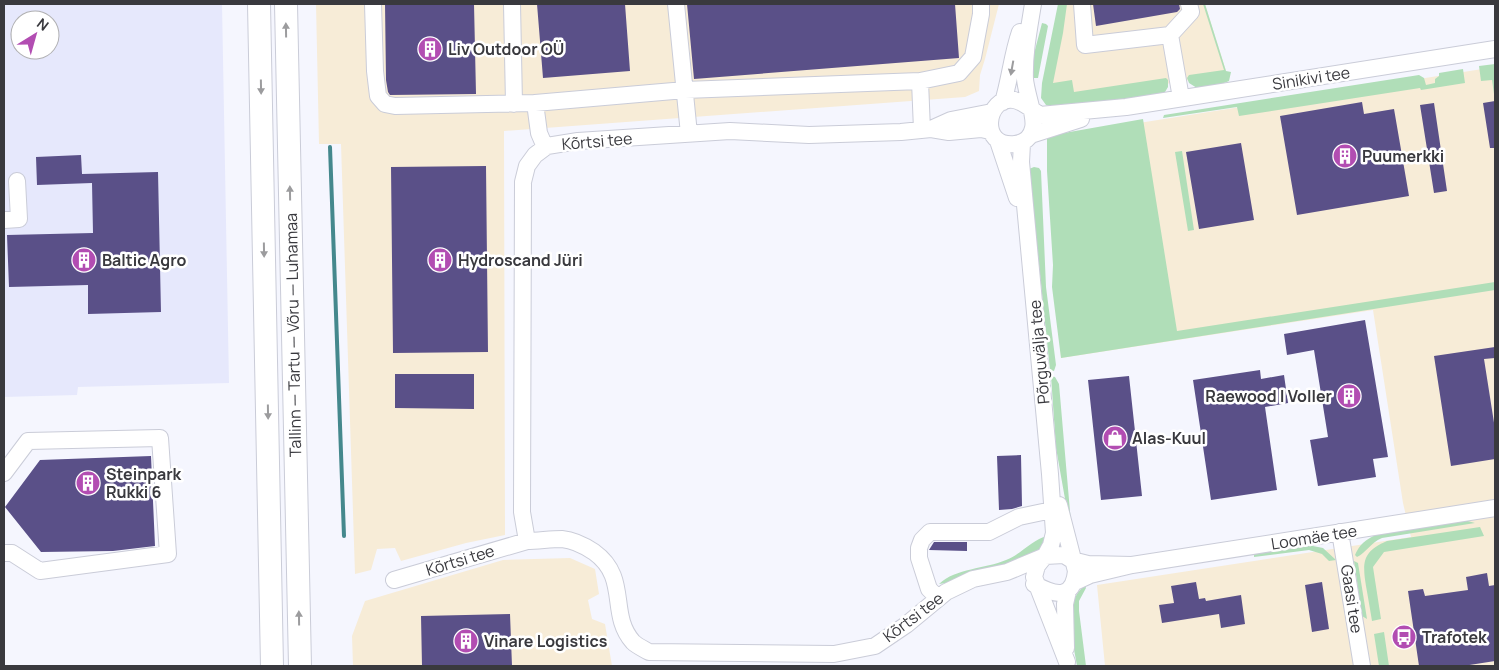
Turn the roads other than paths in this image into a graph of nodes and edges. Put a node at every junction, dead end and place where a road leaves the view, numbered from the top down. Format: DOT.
graph roads {
  1 [pos="259,4"];
  2 [pos="286,4"];
  3 [pos="373,4"];
  4 [pos="512,4"];
  5 [pos="676,4"];
  6 [pos="981,4"];
  7 [pos="1031,4"];
  8 [pos="1082,4"];
  9 [pos="1189,4"];
  10 [pos="1170,35"];
  11 [pos="1495,49"];
  12 [pos="920,80"];
  13 [pos="685,90"];
  14 [pos="1181,98"];
  15 [pos="535,103"];
  16 [pos="514,104"];
  17 [pos="997,107"];
  18 [pos="1126,107"];
  19 [pos="1030,109"];
  20 [pos="926,130"];
  21 [pos="690,134"];
  22 [pos="994,136"];
  23 [pos="1026,139"];
  24 [pos="545,148"];
  25 [pos="17,181"];
  26 [pos="4,220"];
  27 [pos="1027,231"];
  28 [pos="4,473"];
  29 [pos="1050,474"];
  30 [pos="1495,508"];
  31 [pos="1052,510"];
  32 [pos="1340,532"];
  33 [pos="527,541"];
  34 [pos="4,553"];
  35 [pos="1045,556"];
  36 [pos="1072,560"];
  37 [pos="1132,565"];
  38 [pos="1006,572"];
  39 [pos="394,580"];
  40 [pos="1038,586"];
  41 [pos="1072,586"];
  42 [pos="938,598"];
  43 [pos="1067,664"];
  44 [pos="272,666"];
  45 [pos="300,666"];
  46 [pos="1362,666"];
  1 -- 44 [label="highway, Tallinn — Tartu — Võru — Luhamaa, one-way"];
  45 -- 2 [label="highway, Tallinn — Tartu — Võru — Luhamaa, one-way"];
  3 -- 16 [label="street"];
  4 -- 16 [label="street"];
  5 -- 13 [label="street"];
  6 -- 12 [label="street"];
  7 -- 17 [label="street, one-way"];
  7 -- 19 [label="street"];
  8 -- 10 [label="street"];
  9 -- 10 [label="street"];
  10 -- 14 [label="street"];
  11 -- 14 [label="street, Sinikivi tee"];
  12 -- 13 [label="street"];
  12 -- 20 [label="street"];
  13 -- 15 [label="street"];
  13 -- 21 [label="street"];
  14 -- 18 [label="street, Sinikivi tee"];
  15 -- 16 [label="street"];
  15 -- 24 [label="street"];
  17 -- 19 [label="street"];
  17 -- 20 [label="street, Kõrtsi tee"];
  17 -- 22 [label="street"];
  18 -- 19 [label="street, Sinikivi tee"];
  18 -- 23 [label="street, Sinikivi tee"];
  19 -- 23 [label="street"];
  20 -- 21 [label="street, Kõrtsi tee"];
  20 -- 22 [label="street, Kõrtsi tee"];
  21 -- 24 [label="street, Kõrtsi tee"];
  22 -- 23 [label="street"];
  22 -- 27 [label="street, Põrguvälja tee"];
  23 -- 27 [label="street, Põrguvälja tee"];
  24 -- 33 [label="street, Kõrtsi tee"];
  25 -- 26 [label="street"];
  27 -- 29 [label="street, Põrguvälja tee"];
  28 -- 34 [label="street"];
  29 -- 31 [label="street, Põrguvälja tee"];
  29 -- 36 [label="street, Põrguvälja tee"];
  30 -- 32 [label="street, Loomäe tee"];
  31 -- 35 [label="street, Põrguvälja tee"];
  31 -- 42 [label="street"];
  32 -- 37 [label="street, Loomäe tee"];
  32 -- 46 [label="street, Gaasi tee"];
  33 -- 39 [label="street, Kõrtsi tee"];
  33 -- 42 [label="street, Kõrtsi tee"];
  35 -- 36 [label="street"];
  35 -- 38 [label="street, Kõrtsi tee"];
  35 -- 40 [label="street"];
  36 -- 37 [label="street, Loomäe tee"];
  36 -- 41 [label="street"];
  37 -- 41 [label="street, Loomäe tee"];
  38 -- 40 [label="street"];
  38 -- 42 [label="street, Kõrtsi tee"];
  40 -- 41 [label="street"];
  40 -- 43 [label="street"];
  41 -- 43 [label="street"];
}
